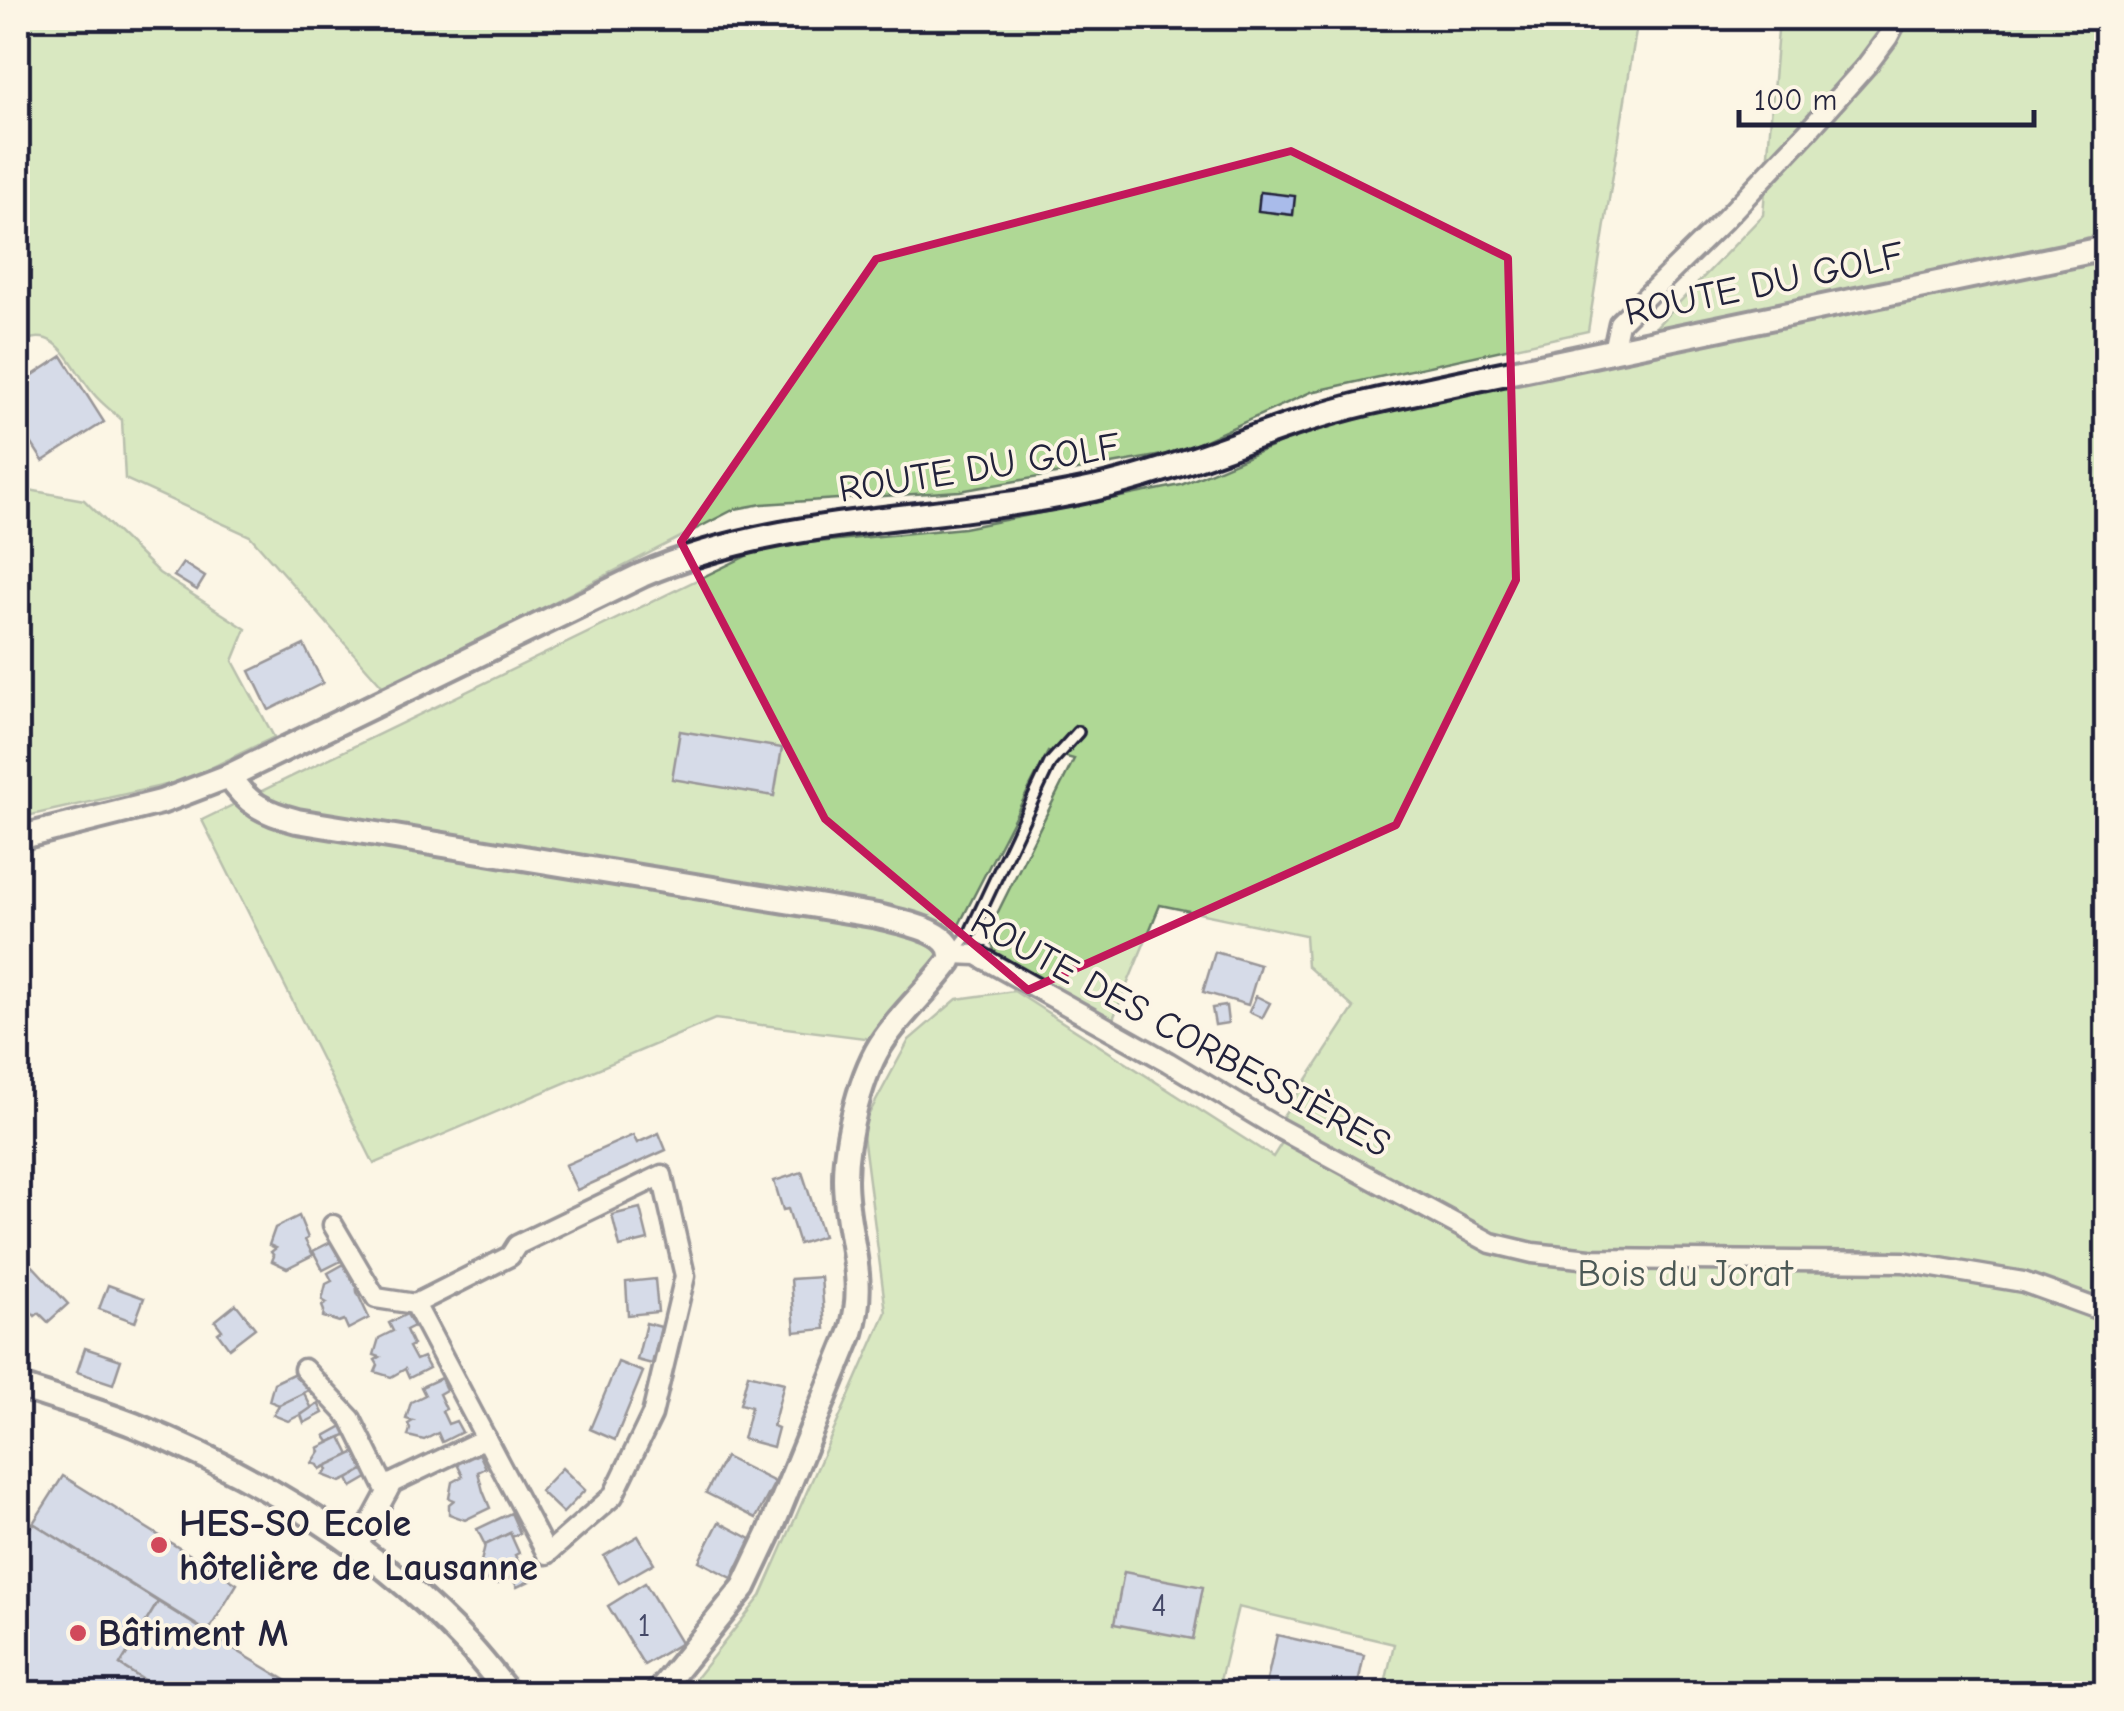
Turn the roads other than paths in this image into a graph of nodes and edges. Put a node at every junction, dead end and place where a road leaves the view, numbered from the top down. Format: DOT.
graph roads {
  1 [pos="1898,18"];
  2 [pos="2106,248"];
  3 [pos="1613,351"];
  4 [pos="1078,732"];
  5 [pos="229,776"];
  6 [pos="18,838"];
  7 [pos="953,954"];
  8 [pos="333,1225"];
  9 [pos="415,1304"];
  10 [pos="2106,1312"];
  11 [pos="304,1369"];
  12 [pos="18,1386"];
  13 [pos="486,1438"];
  14 [pos="387,1492"];
  15 [pos="358,1546"];
  16 [pos="508,1694"];
  17 [pos="657,1694"];
  1 -- 3 [label="street"];
  2 -- 3 [label="main road, ROUTE DU GOLF"];
  3 -- 5 [label="main road, ROUTE DU GOLF"];
  4 -- 7 [label="lane"];
  5 -- 6 [label="main road, ROUTE DU GOLF"];
  5 -- 7 [label="main road, ROUTE DES CORBESSIÈRES"];
  7 -- 10 [label="street, ROUTE DES CORBESSIÈRES"];
  7 -- 17 [label="main road"];
  8 -- 9 [label="street"];
  9 -- 13 [label="street"];
  9 -- 13 [label="street"];
  11 -- 14 [label="street"];
  12 -- 15 [label="main road"];
  13 -- 14 [label="street"];
  14 -- 15 [label="street"];
  15 -- 16 [label="main road"];
}
